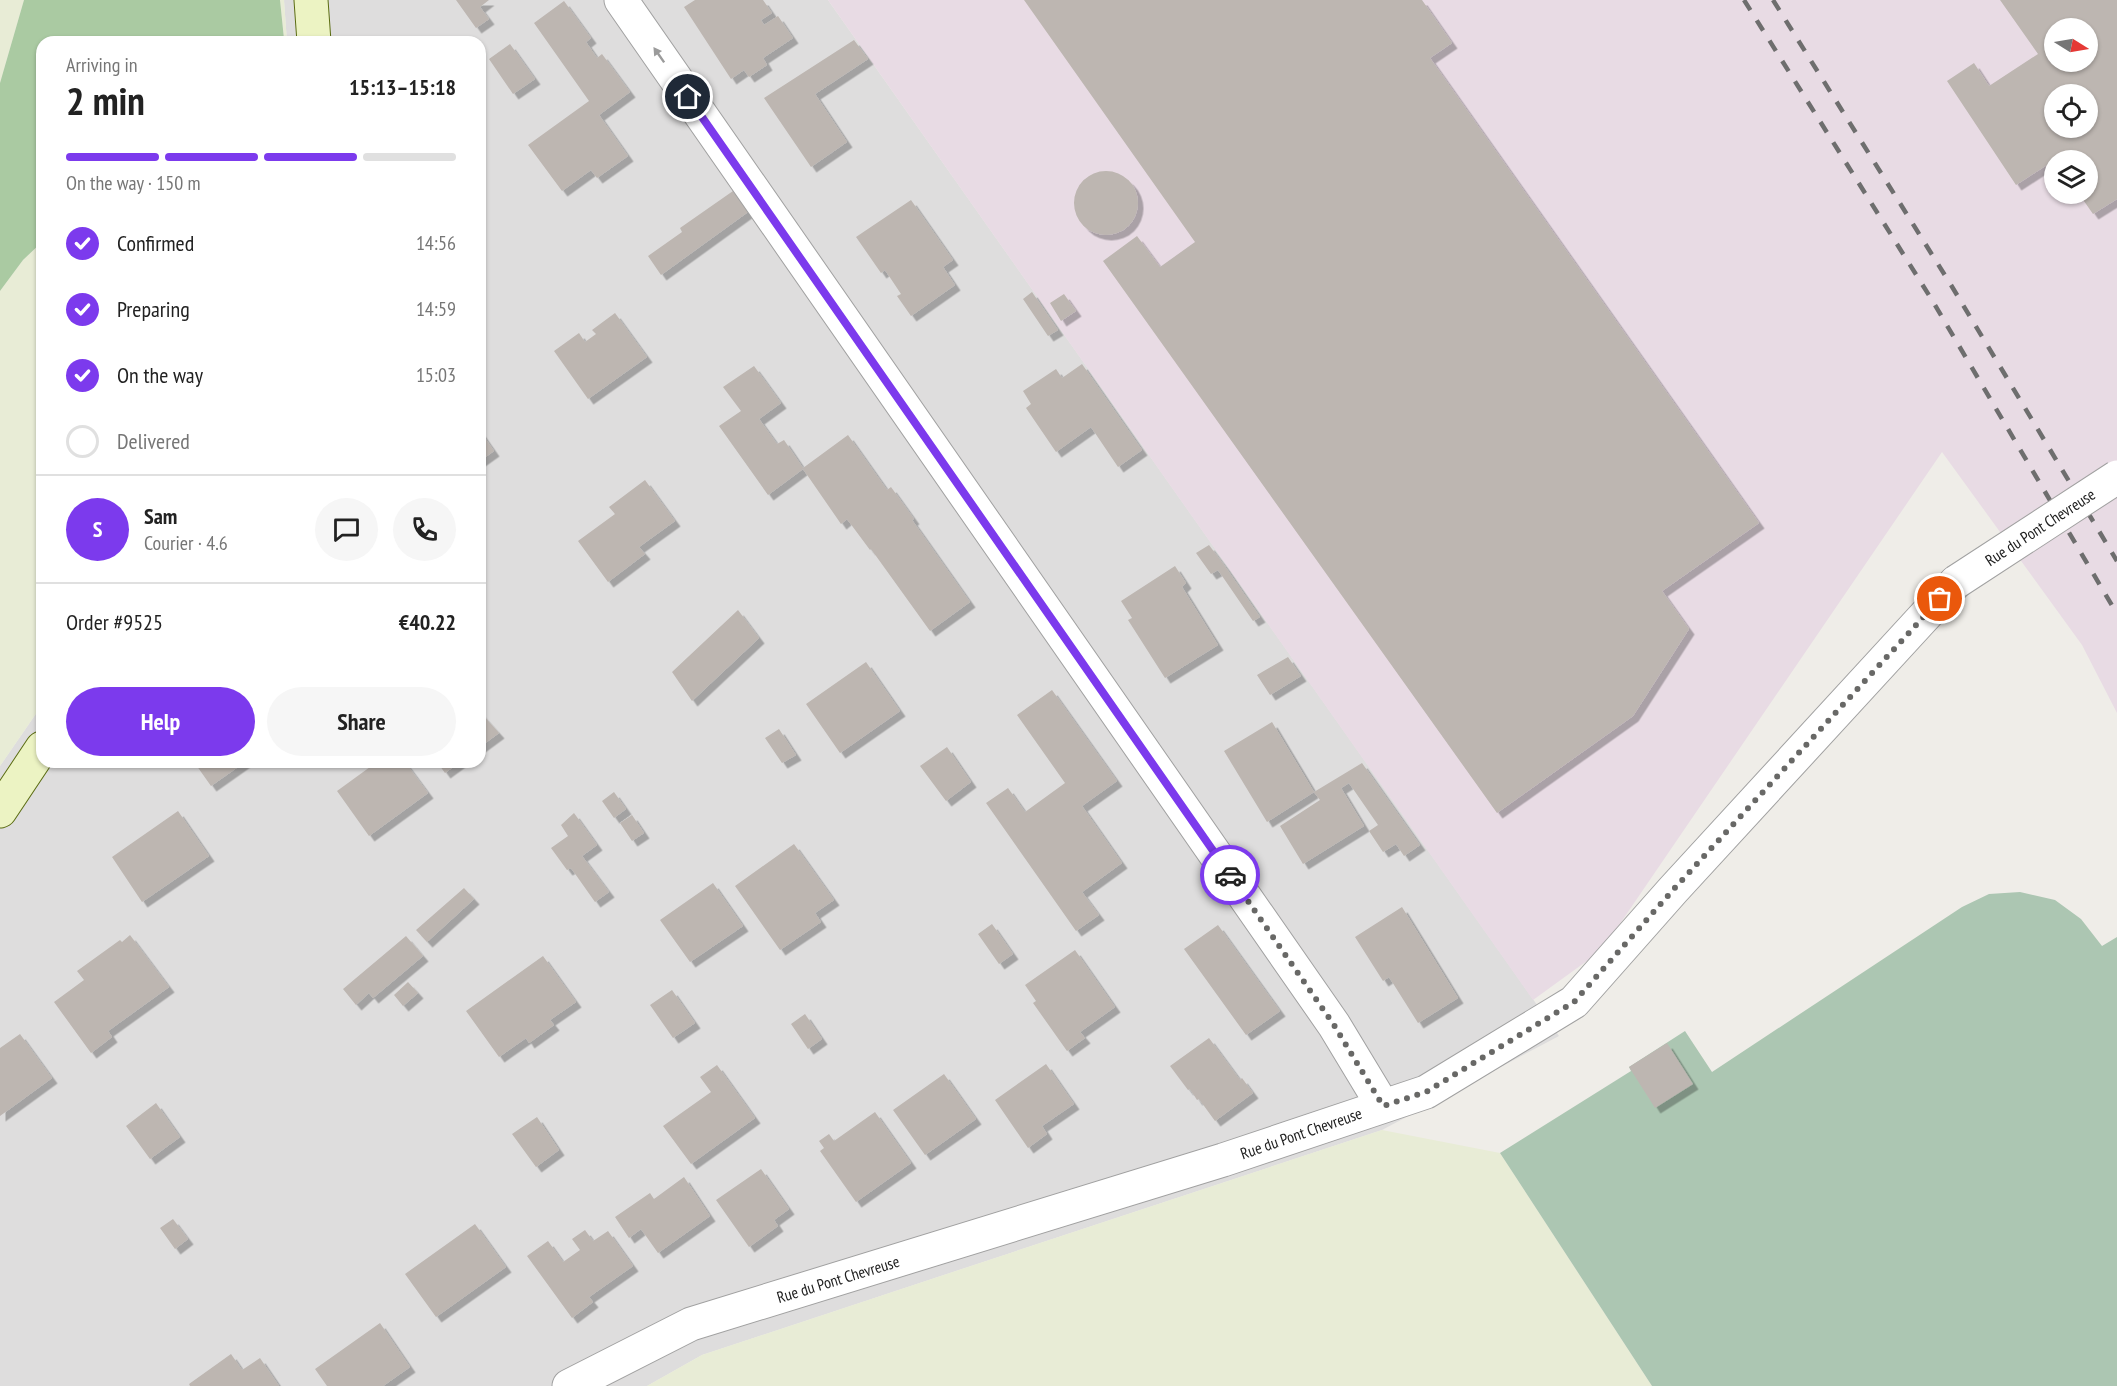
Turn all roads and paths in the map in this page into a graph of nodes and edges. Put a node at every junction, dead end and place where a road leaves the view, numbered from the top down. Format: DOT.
graph roads {
  1 [pos="311,0"];
  2 [pos="621,0"];
  3 [pos="314,36"];
  4 [pos="2117,477"];
  5 [pos="36,757"];
  6 [pos="0,811"];
  7 [pos="1383,1106"];
  8 [pos="569,1386"];
  1 -- 3 [label="street"];
  7 -- 2 [label="street, one-way"];
  4 -- 7 [label="street, Rue du Pont Chevreuse, bridge"];
  5 -- 6 [label="street"];
  7 -- 8 [label="street, Rue du Pont Chevreuse"];
}
